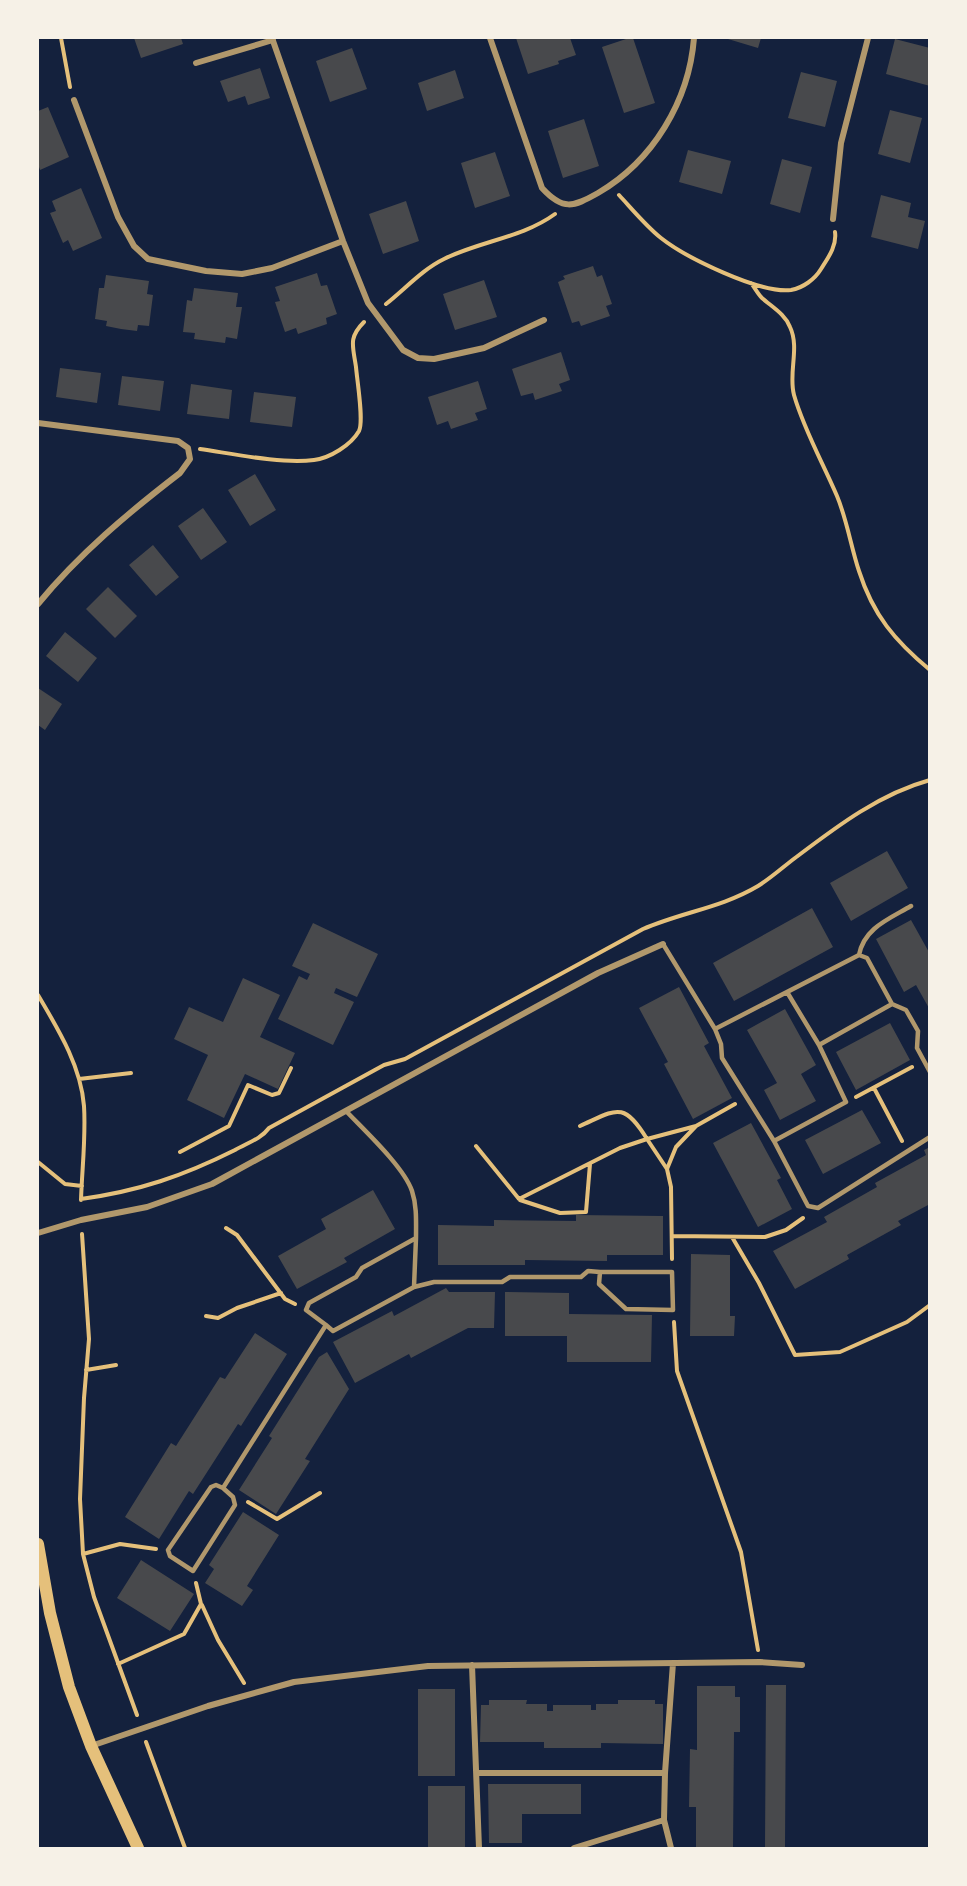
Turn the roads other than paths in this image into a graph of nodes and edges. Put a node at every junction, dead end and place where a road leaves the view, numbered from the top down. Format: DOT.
graph roads {
  1 [pos="490,38"];
  2 [pos="694,38"];
  3 [pos="868,38"];
  4 [pos="273,39"];
  5 [pos="196,63"];
  6 [pos="74,100"];
  7 [pos="833,219"];
  8 [pos="343,242"];
  9 [pos="544,320"];
  10 [pos="38,423"];
  11 [pos="38,604"];
  12 [pos="911,906"];
  13 [pos="663,944"];
  14 [pos="859,955"];
  15 [pos="787,992"];
  16 [pos="891,1004"];
  17 [pos="715,1029"];
  18 [pos="819,1045"];
  19 [pos="930,1072"];
  20 [pos="346,1111"];
  21 [pos="930,1137"];
  22 [pos="774,1141"];
  23 [pos="38,1233"];
  24 [pos="416,1238"];
  25 [pos="600,1272"];
  26 [pos="414,1287"];
  27 [pos="326,1325"];
  28 [pos="223,1488"];
  29 [pos="38,1544"];
  30 [pos="673,1663"];
  31 [pos="472,1665"];
  32 [pos="802,1665"];
  33 [pos="91,1746"];
  34 [pos="477,1773"];
  35 [pos="665,1773"];
  36 [pos="664,1820"];
  37 [pos="138,1848"];
  38 [pos="479,1848"];
  39 [pos="574,1848"];
  40 [pos="671,1848"];
  1 -- 2 [label="street"];
  3 -- 7 [label="street"];
  4 -- 5 [label="street"];
  4 -- 8 [label="street"];
  6 -- 8 [label="street"];
  8 -- 9 [label="street"];
  10 -- 11 [label="street"];
  12 -- 14 [label="lane"];
  13 -- 17 [label="lane"];
  13 -- 20 [label="street"];
  14 -- 15 [label="lane"];
  14 -- 16 [label="lane"];
  15 -- 17 [label="lane"];
  15 -- 18 [label="lane"];
  16 -- 18 [label="lane"];
  16 -- 19 [label="lane"];
  17 -- 22 [label="lane"];
  18 -- 22 [label="lane"];
  20 -- 23 [label="street"];
  20 -- 24 [label="lane"];
  21 -- 22 [label="lane"];
  24 -- 26 [label="lane"];
  24 -- 27 [label="lane"];
  25 -- 25 [label="lane"];
  25 -- 26 [label="lane"];
  26 -- 27 [label="lane"];
  27 -- 28 [label="lane"];
  28 -- 28 [label="lane"];
  29 -- 33 [label="main road"];
  30 -- 31 [label="street"];
  30 -- 32 [label="street"];
  30 -- 35 [label="street"];
  31 -- 33 [label="street"];
  31 -- 34 [label="street"];
  33 -- 37 [label="main road"];
  34 -- 35 [label="street"];
  34 -- 38 [label="street"];
  35 -- 36 [label="street"];
  36 -- 39 [label="street"];
  36 -- 40 [label="street"];
}
